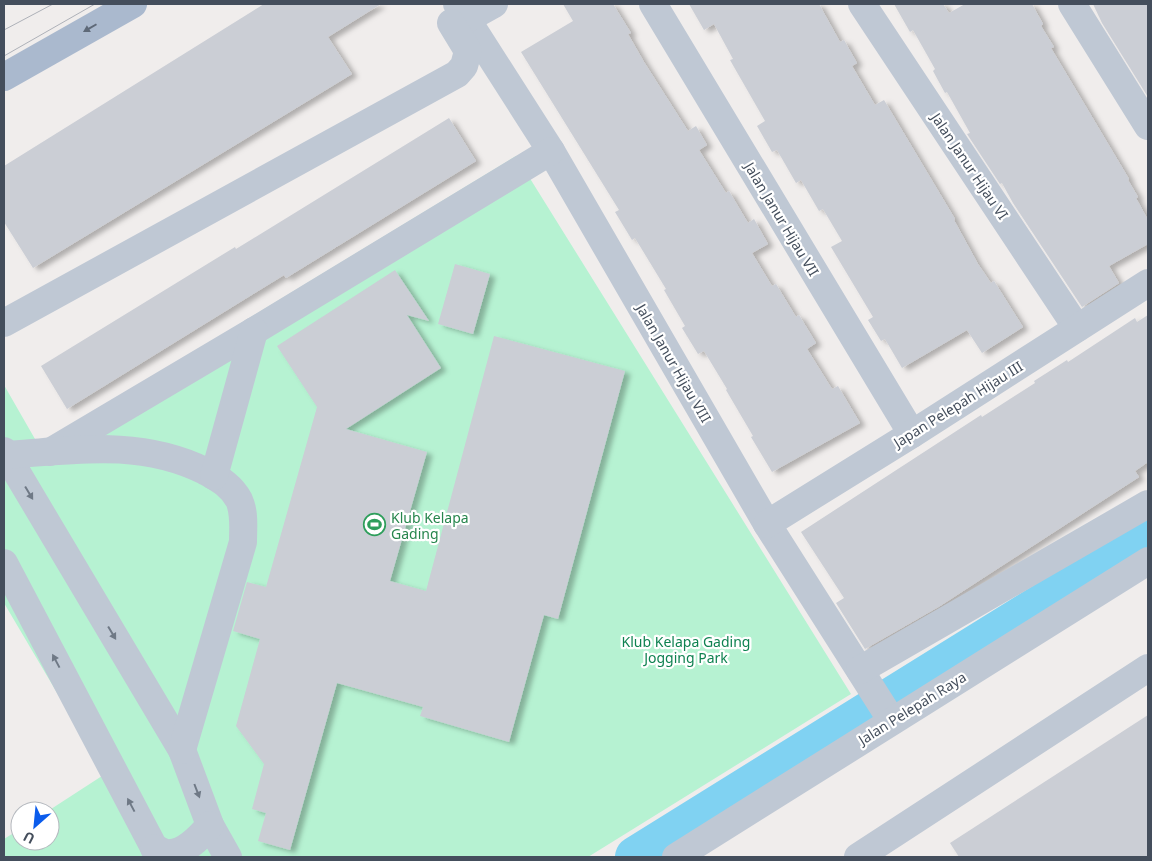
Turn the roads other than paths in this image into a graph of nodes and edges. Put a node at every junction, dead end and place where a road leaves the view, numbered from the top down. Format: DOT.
graph roads {
  1 [pos="133,4"];
  2 [pos="440,4"];
  3 [pos="494,4"];
  4 [pos="653,4"];
  5 [pos="862,4"];
  6 [pos="1072,4"];
  7 [pos="462,11"];
  8 [pos="4,77"];
  9 [pos="1148,126"];
  10 [pos="551,151"];
  11 [pos="1148,283"];
  12 [pos="4,323"];
  13 [pos="1078,328"];
  14 [pos="254,331"];
  15 [pos="912,434"];
  16 [pos="50,452"];
  17 [pos="5,453"];
  18 [pos="214,476"];
  19 [pos="1148,504"];
  20 [pos="767,524"];
  21 [pos="1148,561"];
  22 [pos="4,563"];
  23 [pos="1148,668"];
  24 [pos="865,677"];
  25 [pos="890,718"];
  26 [pos="182,750"];
  27 [pos="210,825"];
  28 [pos="888,849"];
  29 [pos="156,853"];
  30 [pos="228,857"];
  31 [pos="676,857"];
  32 [pos="858,857"];
  1 -- 8 [label="main road, one-way"];
  2 -- 12 [label="street"];
  3 -- 7 [label="street"];
  4 -- 15 [label="street, Jalan Janur Hijau VII"];
  5 -- 13 [label="street, Jalan Janur Hijau VI"];
  6 -- 9 [label="street"];
  7 -- 10 [label="street, Jalan Janur Hijau VIII"];
  10 -- 14 [label="street"];
  10 -- 20 [label="street, Jalan Janur Hijau VIII"];
  11 -- 13 [label="street, Japan Pelepah Hijau III"];
  13 -- 15 [label="street, Japan Pelepah Hijau III"];
  14 -- 16 [label="street"];
  14 -- 18 [label="street"];
  15 -- 20 [label="street, Japan Pelepah Hijau III"];
  16 -- 17 [label="street"];
  16 -- 18 [label="street"];
  17 -- 26 [label="street, one-way"];
  18 -- 26 [label="street"];
  19 -- 24 [label="street"];
  20 -- 24 [label="street, Jalan Janur Hijau VIII"];
  21 -- 25 [label="street, Jalan Pelepah Raya"];
  29 -- 22 [label="street, one-way"];
  23 -- 28 [label="street"];
  24 -- 25 [label="street, Jalan Janur Hijau VIII"];
  25 -- 31 [label="street, Jalan Pelepah Raya"];
  26 -- 27 [label="street, one-way"];
  27 -- 29 [label="street"];
  27 -- 30 [label="street"];
  28 -- 32 [label="street"];
}
